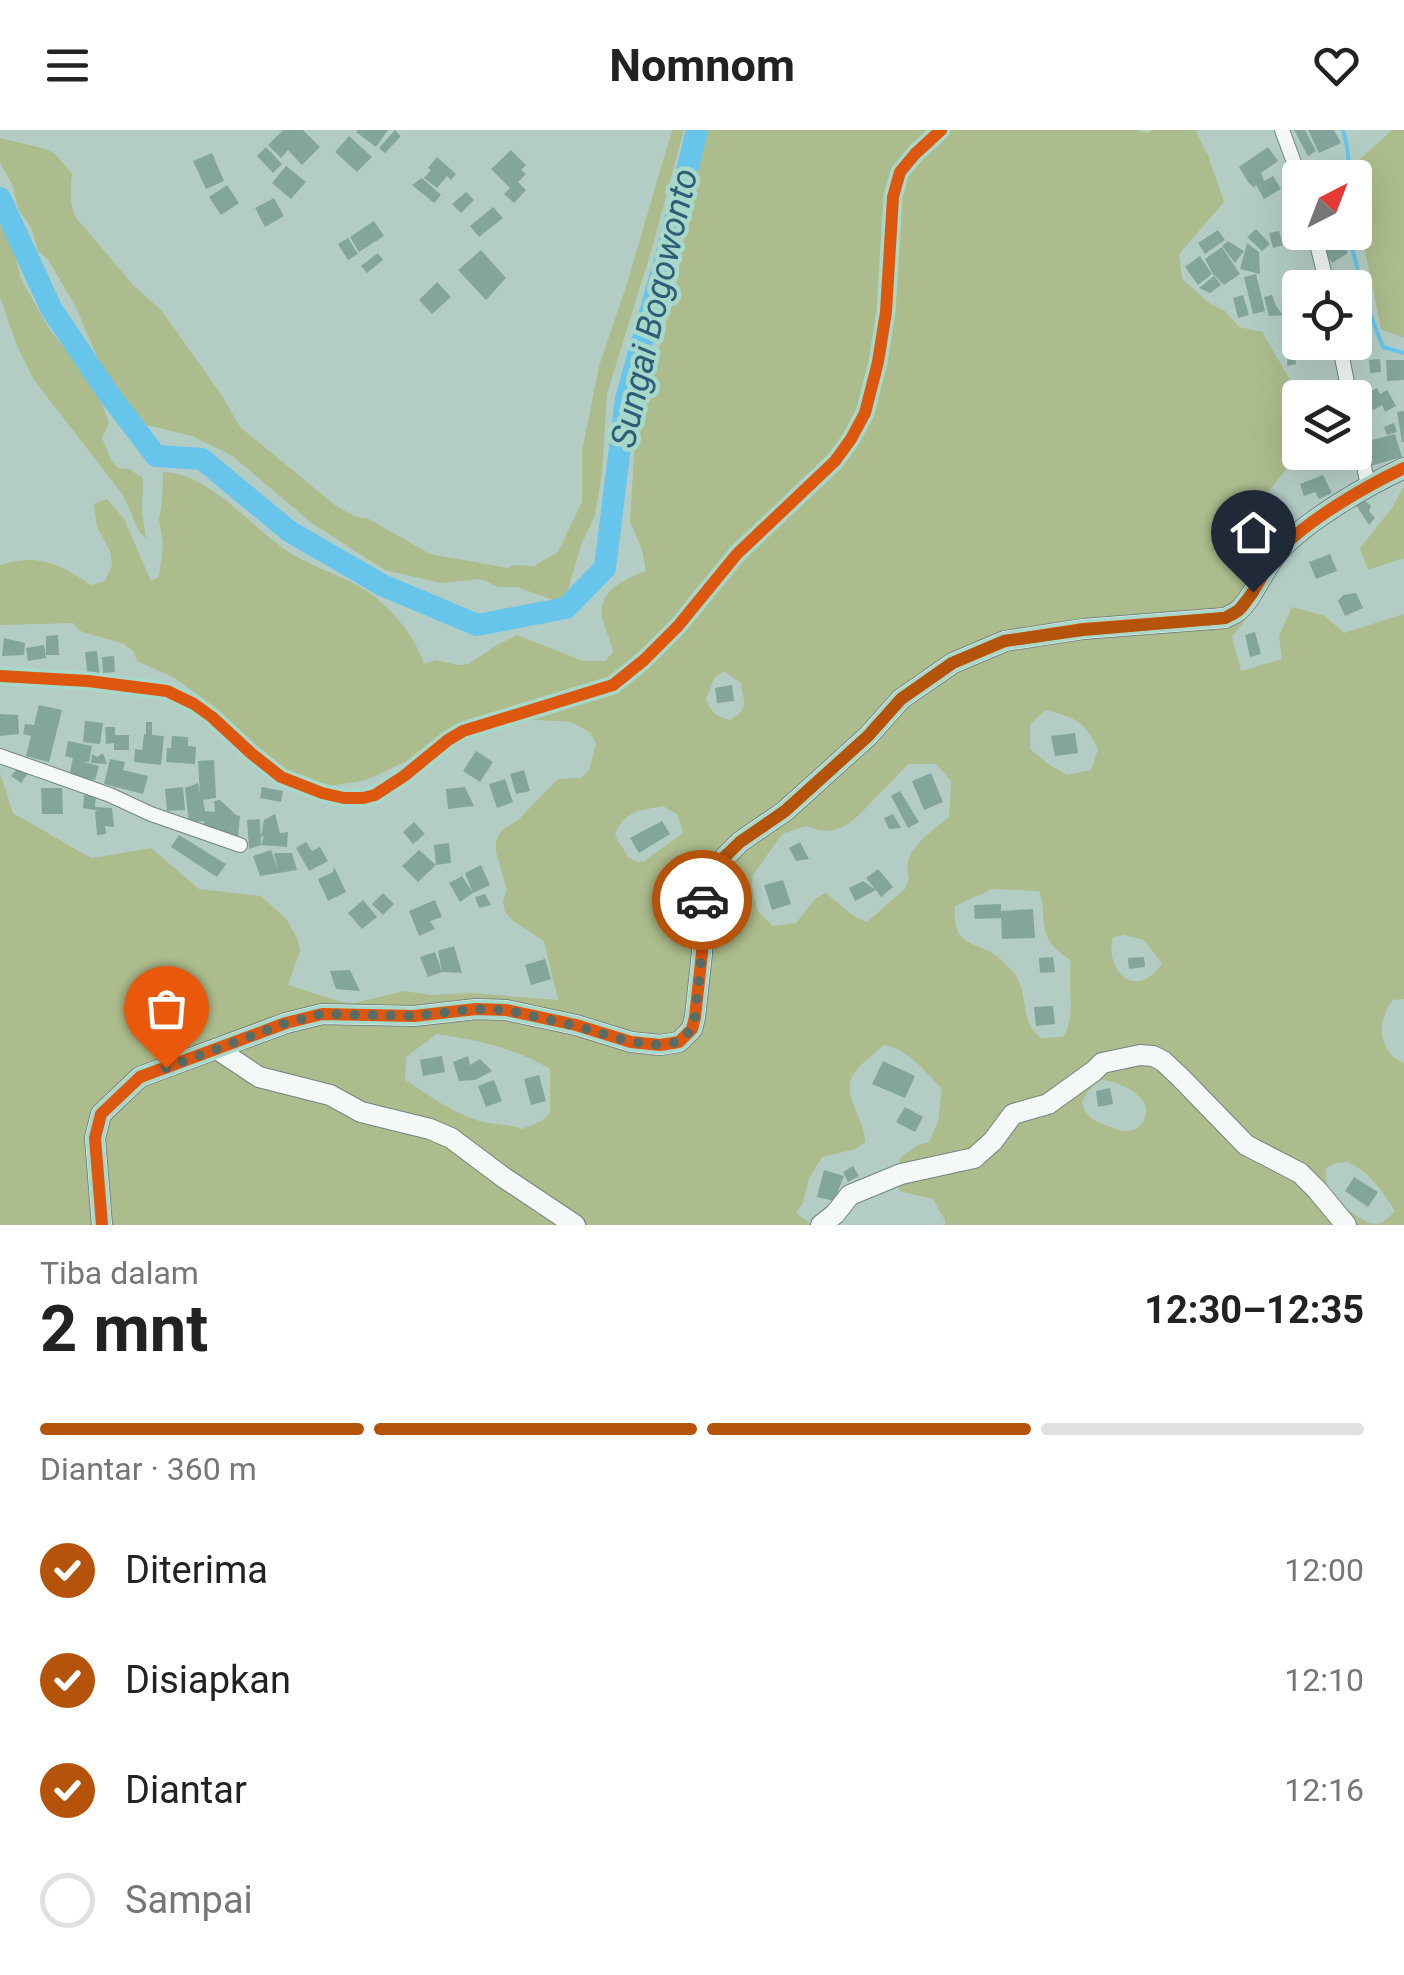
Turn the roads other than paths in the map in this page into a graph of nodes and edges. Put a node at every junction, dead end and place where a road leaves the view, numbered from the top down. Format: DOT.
graph roads {
  1 [pos="941,130"];
  2 [pos="1282,130"];
  3 [pos="1293,160"];
  4 [pos="1404,468"];
  5 [pos="1365,470"];
  6 [pos="1368,486"];
  7 [pos="0,676"];
  8 [pos="0,756"];
  9 [pos="240,846"];
  10 [pos="216,1049"];
  11 [pos="102,1225"];
  12 [pos="575,1225"];
  13 [pos="821,1225"];
  14 [pos="1346,1225"];
  1 -- 7 [label="street"];
  2 -- 3 [label="street"];
  4 -- 6 [label="street"];
  5 -- 6 [label="street"];
  6 -- 10 [label="street"];
  8 -- 9 [label="street"];
  10 -- 11 [label="street"];
  10 -- 12 [label="street"];
  13 -- 14 [label="street"];
}
